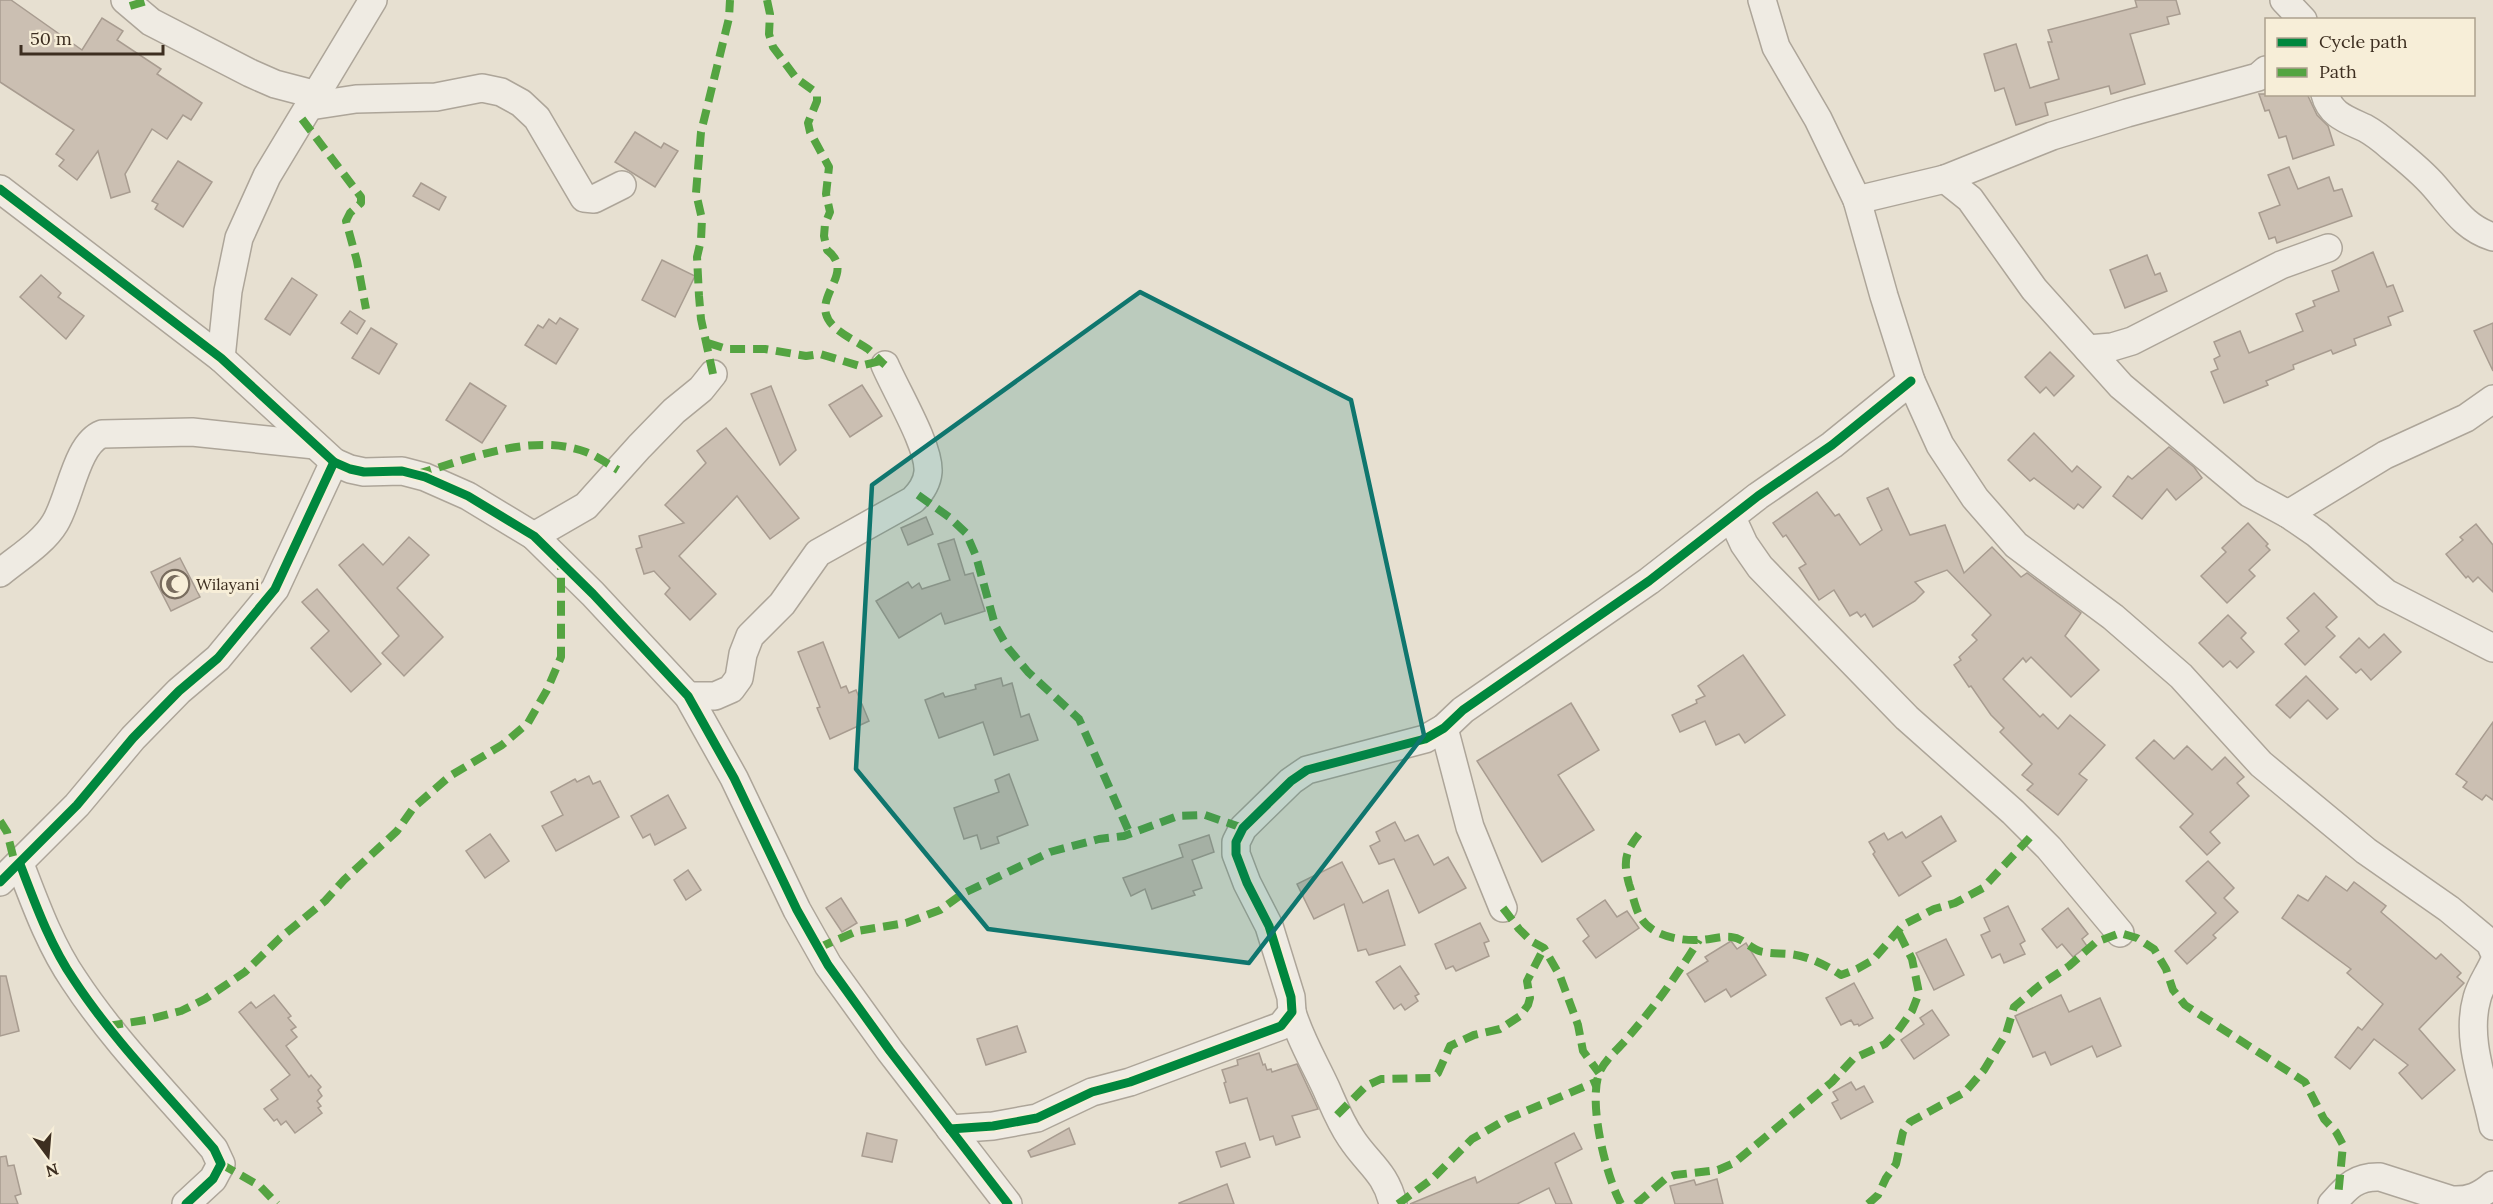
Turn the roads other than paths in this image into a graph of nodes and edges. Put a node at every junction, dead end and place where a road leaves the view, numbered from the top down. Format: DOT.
graph roads {
  1 [pos="125,0"];
  2 [pos="373,0"];
  3 [pos="1762,0"];
  4 [pos="2265,71"];
  5 [pos="2326,96"];
  6 [pos="313,100"];
  7 [pos="1945,180"];
  8 [pos="622,186"];
  9 [pos="0,189"];
  10 [pos="1857,200"];
  11 [pos="2493,237"];
  12 [pos="2328,249"];
  13 [pos="2088,349"];
  14 [pos="221,358"];
  15 [pos="885,365"];
  16 [pos="713,374"];
  17 [pos="1911,381"];
  18 [pos="2493,399"];
  19 [pos="325,453"];
  20 [pos="2288,514"];
  21 [pos="1731,518"];
  22 [pos="534,536"];
  23 [pos="0,573"];
  24 [pos="2493,648"];
  25 [pos="688,696"];
  26 [pos="1444,728"];
  27 [pos="20,864"];
  28 [pos="0,882"];
  29 [pos="1503,908"];
  30 [pos="2120,933"];
  31 [pos="2493,950"];
  32 [pos="2493,964"];
  33 [pos="1292,1012"];
  34 [pos="2493,1126"];
  35 [pos="950,1129"];
  36 [pos="2493,1185"];
  37 [pos="186,1204"];
  38 [pos="1008,1204"];
  39 [pos="1393,1204"];
  40 [pos="2332,1204"];
  1 -- 6 [label="street"];
  2 -- 6 [label="street"];
  3 -- 10 [label="street"];
  4 -- 7 [label="street"];
  5 -- 11 [label="street"];
  6 -- 8 [label="street"];
  6 -- 14 [label="street"];
  7 -- 10 [label="street"];
  7 -- 13 [label="street"];
  9 -- 14 [label="street"];
  10 -- 17 [label="street"];
  12 -- 13 [label="street"];
  13 -- 20 [label="street"];
  14 -- 19 [label="street"];
  15 -- 25 [label="street"];
  16 -- 22 [label="street"];
  17 -- 21 [label="street"];
  17 -- 31 [label="street"];
  18 -- 20 [label="street"];
  19 -- 22 [label="street"];
  19 -- 23 [label="street"];
  19 -- 27 [label="street"];
  20 -- 24 [label="street"];
  21 -- 26 [label="street"];
  21 -- 30 [label="street"];
  22 -- 25 [label="street"];
  25 -- 35 [label="street"];
  26 -- 29 [label="street"];
  26 -- 33 [label="street"];
  27 -- 28 [label="street"];
  27 -- 37 [label="street"];
  32 -- 34 [label="street"];
  33 -- 35 [label="street"];
  33 -- 39 [label="street"];
  35 -- 38 [label="street"];
  36 -- 40 [label="street"];
}
